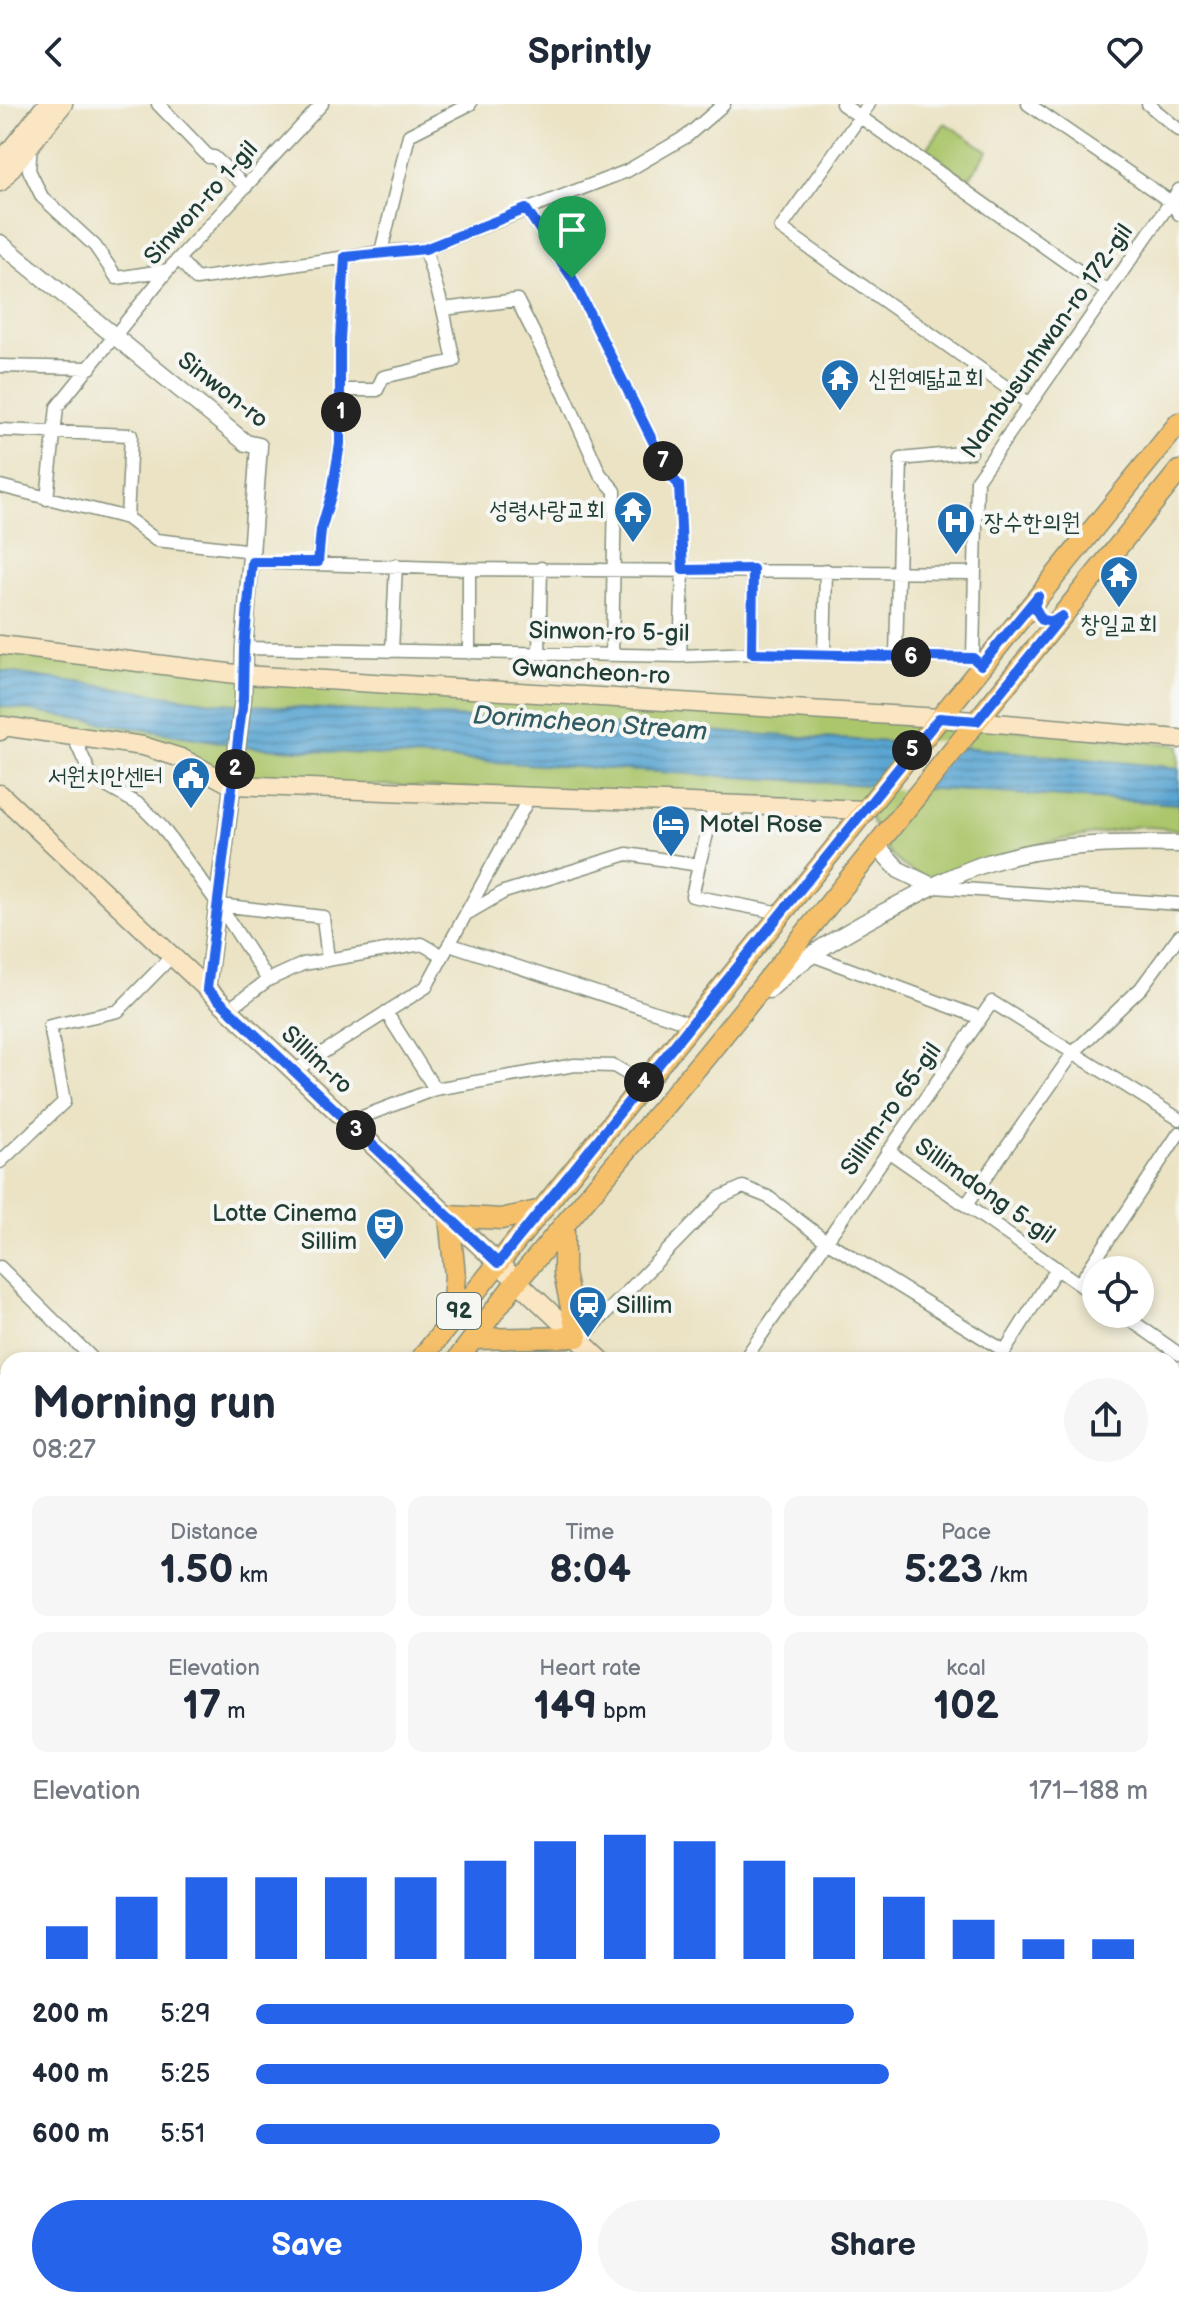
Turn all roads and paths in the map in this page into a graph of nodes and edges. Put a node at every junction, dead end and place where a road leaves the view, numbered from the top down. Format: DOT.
graph roads {
  1 [pos="63,104"];
  2 [pos="158,104"];
  3 [pos="322,104"];
  4 [pos="470,104"];
  5 [pos="724,104"];
  6 [pos="842,104"];
  7 [pos="869,104"];
  8 [pos="1028,104"];
  9 [pos="1148,104"];
  10 [pos="40,110"];
  11 [pos="860,117"];
  12 [pos="1179,130"];
  13 [pos="31,145"];
  14 [pos="0,163"];
  15 [pos="0,182"];
  16 [pos="246,187"];
  17 [pos="1179,190"];
  18 [pos="1171,202"];
  19 [pos="526,209"];
  20 [pos="1179,214"];
  21 [pos="0,243"];
  22 [pos="425,249"];
  23 [pos="381,252"];
  24 [pos="345,257"];
  25 [pos="179,259"];
  26 [pos="168,270"];
  27 [pos="1107,291"];
  28 [pos="443,309"];
  29 [pos="115,334"];
  30 [pos="0,366"];
  31 [pos="90,368"];
  32 [pos="342,390"];
  33 [pos="1030,404"];
  34 [pos="1179,423"];
  35 [pos="0,430"];
  36 [pos="54,432"];
  37 [pos="971,452"];
  38 [pos="1179,471"];
  39 [pos="0,486"];
  40 [pos="47,499"];
  41 [pos="127,518"];
  42 [pos="252,556"];
  43 [pos="318,562"];
  44 [pos="396,565"];
  45 [pos="541,568"];
  46 [pos="469,569"];
  47 [pos="613,569"];
  48 [pos="753,569"];
  49 [pos="683,570"];
  50 [pos="826,570"];
  51 [pos="900,572"];
  52 [pos="974,573"];
  53 [pos="1038,596"];
  54 [pos="1062,616"];
  55 [pos="0,645"];
  56 [pos="244,648"];
  57 [pos="392,651"];
  58 [pos="469,653"];
  59 [pos="539,653"];
  60 [pos="752,653"];
  61 [pos="612,655"];
  62 [pos="824,655"];
  63 [pos="680,656"];
  64 [pos="896,656"];
  65 [pos="977,662"];
  66 [pos="244,675"];
  67 [pos="939,718"];
  68 [pos="977,721"];
  69 [pos="0,731"];
  70 [pos="73,736"];
  71 [pos="1179,739"];
  72 [pos="905,759"];
  73 [pos="234,779"];
  74 [pos="931,780"];
  75 [pos="0,794"];
  76 [pos="530,796"];
  77 [pos="715,803"];
  78 [pos="865,810"];
  79 [pos="1179,844"];
  80 [pos="877,846"];
  81 [pos="699,865"];
  82 [pos="932,886"];
  83 [pos="1179,904"];
  84 [pos="219,905"];
  85 [pos="781,913"];
  86 [pos="465,915"];
  87 [pos="1179,936"];
  88 [pos="446,950"];
  89 [pos="809,954"];
  90 [pos="172,956"];
  91 [pos="328,960"];
  92 [pos="268,980"];
  93 [pos="207,989"];
  94 [pos="229,1009"];
  95 [pos="386,1012"];
  96 [pos="981,1018"];
  97 [pos="691,1024"];
  98 [pos="1074,1052"];
  99 [pos="707,1055"];
  100 [pos="294,1071"];
  101 [pos="643,1083"];
  102 [pos="435,1089"];
  103 [pos="1179,1119"];
  104 [pos="349,1122"];
  105 [pos="1179,1133"];
  106 [pos="888,1151"];
  107 [pos="0,1162"];
  108 [pos="966,1205"];
  109 [pos="542,1210"];
  110 [pos="449,1216"];
  111 [pos="564,1225"];
  112 [pos="826,1241"];
  113 [pos="498,1263"];
  114 [pos="0,1267"];
  115 [pos="1057,1268"];
  116 [pos="517,1281"];
  117 [pos="1079,1284"];
  118 [pos="1082,1286"];
  119 [pos="451,1321"];
  120 [pos="1142,1328"];
  121 [pos="1179,1334"];
  122 [pos="433,1338"];
  123 [pos="474,1339"];
  124 [pos="578,1339"];
  125 [pos="1174,1351"];
  126 [pos="86,1352"];
  127 [pos="423,1352"];
  128 [pos="424,1352"];
  129 [pos="463,1352"];
  130 [pos="592,1352"];
  131 [pos="754,1352"];
  132 [pos="996,1352"];
  133 [pos="1003,1352"];
  1 -- 13 [label="main road"];
  2 -- 16 [label="street"];
  3 -- 16 [label="street, Sinwon-ro 1-gil"];
  4 -- 23 [label="street"];
  5 -- 19 [label="street"];
  6 -- 11 [label="street"];
  7 -- 11 [label="street"];
  8 -- 18 [label="street"];
  9 -- 12 [label="street"];
  10 -- 13 [label="street"];
  10 -- 14 [label="main road"];
  11 -- 27 [label="street"];
  11 -- 33 [label="street"];
  13 -- 15 [label="main road"];
  13 -- 26 [label="street"];
  16 -- 25 [label="street, Sinwon-ro 1-gil"];
  17 -- 18 [label="street, Nambusunhwan-ro 172-gil"];
  18 -- 20 [label="street"];
  18 -- 27 [label="street, Nambusunhwan-ro 172-gil"];
  19 -- 22 [label="street"];
  19 -- 49 [label="street"];
  21 -- 29 [label="street, Sinwon-ro"];
  22 -- 23 [label="street"];
  22 -- 28 [label="street"];
  23 -- 24 [label="street"];
  24 -- 25 [label="street"];
  24 -- 32 [label="street"];
  25 -- 26 [label="street, Sinwon-ro 1-gil"];
  26 -- 29 [label="street, Sinwon-ro 1-gil"];
  27 -- 33 [label="street, Nambusunhwan-ro 172-gil"];
  28 -- 32 [label="street"];
  28 -- 47 [label="street"];
  29 -- 31 [label="street, Sinwon-ro 1-gil"];
  29 -- 42 [label="street, Sinwon-ro"];
  30 -- 31 [label="street"];
  31 -- 36 [label="street, Sinwon-ro 1-gil"];
  32 -- 43 [label="street"];
  33 -- 52 [label="street, Nambusunhwan-ro 172-gil"];
  34 -- 53 [label="main road, 92"];
  35 -- 36 [label="street"];
  36 -- 40 [label="street, Sinwon-ro 1-gil"];
  36 -- 41 [label="street"];
  37 -- 51 [label="street"];
  38 -- 54 [label="main road, 92"];
  39 -- 40 [label="street"];
  40 -- 41 [label="street"];
  41 -- 42 [label="street"];
  42 -- 43 [label="street"];
  42 -- 56 [label="street, Sinwon-ro"];
  43 -- 44 [label="street"];
  44 -- 46 [label="street"];
  44 -- 57 [label="street"];
  45 -- 46 [label="street"];
  45 -- 47 [label="street"];
  45 -- 59 [label="street"];
  46 -- 58 [label="street"];
  47 -- 49 [label="street"];
  47 -- 61 [label="street"];
  48 -- 49 [label="street"];
  48 -- 50 [label="street"];
  48 -- 60 [label="street"];
  49 -- 63 [label="street"];
  50 -- 51 [label="street"];
  50 -- 62 [label="street"];
  51 -- 52 [label="street"];
  51 -- 64 [label="street"];
  52 -- 65 [label="street, Nambusunhwan-ro 172-gil"];
  53 -- 54 [label="main road"];
  53 -- 65 [label="main road, 92"];
  54 -- 68 [label="main road, 92"];
  55 -- 66 [label="main road, Gwancheon-ro"];
  56 -- 57 [label="street, Sinwon-ro 5-gil"];
  56 -- 66 [label="street, Sinwon-ro"];
  57 -- 58 [label="street, Sinwon-ro 5-gil"];
  58 -- 59 [label="street, Sinwon-ro 5-gil"];
  59 -- 61 [label="street, Sinwon-ro 5-gil"];
  60 -- 62 [label="street, Sinwon-ro 5-gil"];
  60 -- 63 [label="street, Sinwon-ro 5-gil"];
  61 -- 63 [label="street, Sinwon-ro 5-gil"];
  62 -- 64 [label="street, Sinwon-ro 5-gil"];
  64 -- 65 [label="street, Sinwon-ro 5-gil"];
  65 -- 67 [label="main road, 92"];
  66 -- 67 [label="main road, Gwancheon-ro"];
  66 -- 73 [label="street, Sinwon-ro"];
  67 -- 68 [label="main road, Gwancheon-ro"];
  67 -- 72 [label="main road, 92"];
  68 -- 71 [label="main road, Gwancheon-ro"];
  68 -- 74 [label="main road, 92"];
  69 -- 70 [label="main road"];
  70 -- 73 [label="main road"];
  70 -- 84 [label="street"];
  72 -- 74 [label="main road"];
  72 -- 78 [label="main road, 92"];
  73 -- 76 [label="main road"];
  73 -- 84 [label="street"];
  74 -- 80 [label="main road, 92"];
  75 -- 90 [label="main road, Sillim-ro"];
  76 -- 77 [label="main road"];
  76 -- 86 [label="street"];
  77 -- 78 [label="main road"];
  77 -- 81 [label="street"];
  78 -- 85 [label="main road, 92"];
  79 -- 82 [label="street"];
  80 -- 82 [label="street"];
  80 -- 99 [label="main road, 92"];
  81 -- 85 [label="street"];
  81 -- 86 [label="street"];
  82 -- 83 [label="street"];
  82 -- 89 [label="street"];
  84 -- 91 [label="street"];
  84 -- 92 [label="street"];
  84 -- 93 [label="street"];
  85 -- 97 [label="main road, 92"];
  86 -- 88 [label="street"];
  87 -- 98 [label="street"];
  88 -- 91 [label="street"];
  88 -- 95 [label="street"];
  88 -- 97 [label="street"];
  89 -- 96 [label="street"];
  89 -- 99 [label="street"];
  90 -- 93 [label="main road, Sillim-ro"];
  90 -- 107 [label="street"];
  91 -- 92 [label="street"];
  92 -- 94 [label="street"];
  93 -- 94 [label="main road, Sillim-ro"];
  94 -- 100 [label="main road, Sillim-ro"];
  95 -- 100 [label="street"];
  95 -- 102 [label="street"];
  96 -- 98 [label="street, Sillim-ro 65-gil"];
  96 -- 106 [label="street, Sillim-ro 65-gil"];
  97 -- 101 [label="main road, 92"];
  98 -- 103 [label="street"];
  98 -- 108 [label="street"];
  99 -- 111 [label="main road, 92"];
  100 -- 104 [label="main road, Sillim-ro"];
  101 -- 102 [label="street"];
  101 -- 109 [label="main road, 92"];
  102 -- 104 [label="street"];
  104 -- 110 [label="main road, Sillim-ro"];
  105 -- 117 [label="street"];
  106 -- 108 [label="street, Sillimdong 5-gil"];
  106 -- 112 [label="street, Sillim-ro 65-gil"];
  108 -- 115 [label="street, Sillimdong 5-gil"];
  109 -- 110 [label="main road"];
  109 -- 113 [label="main road, 92"];
  110 -- 113 [label="main road, Sillim-ro"];
  110 -- 119 [label="main road"];
  111 -- 116 [label="main road, 92"];
  111 -- 124 [label="main road"];
  112 -- 124 [label="street"];
  112 -- 131 [label="street, Sillim-ro 65-gil"];
  112 -- 132 [label="street"];
  113 -- 116 [label="main road, Sillim-ro"];
  113 -- 119 [label="main road, 92"];
  114 -- 126 [label="street"];
  115 -- 117 [label="street, Sillimdong 5-gil"];
  115 -- 133 [label="street"];
  116 -- 123 [label="main road, 92"];
  116 -- 124 [label="main road, Sillim-ro"];
  117 -- 118 [label="street, Sillimdong 5-gil"];
  119 -- 128 [label="main road, 92"];
  120 -- 125 [label="street"];
  121 -- 125 [label="street"];
  122 -- 127 [label="street"];
  123 -- 124 [label="main road"];
  123 -- 129 [label="main road, 92"];
  124 -- 130 [label="main road, Sillim-ro"];
}
